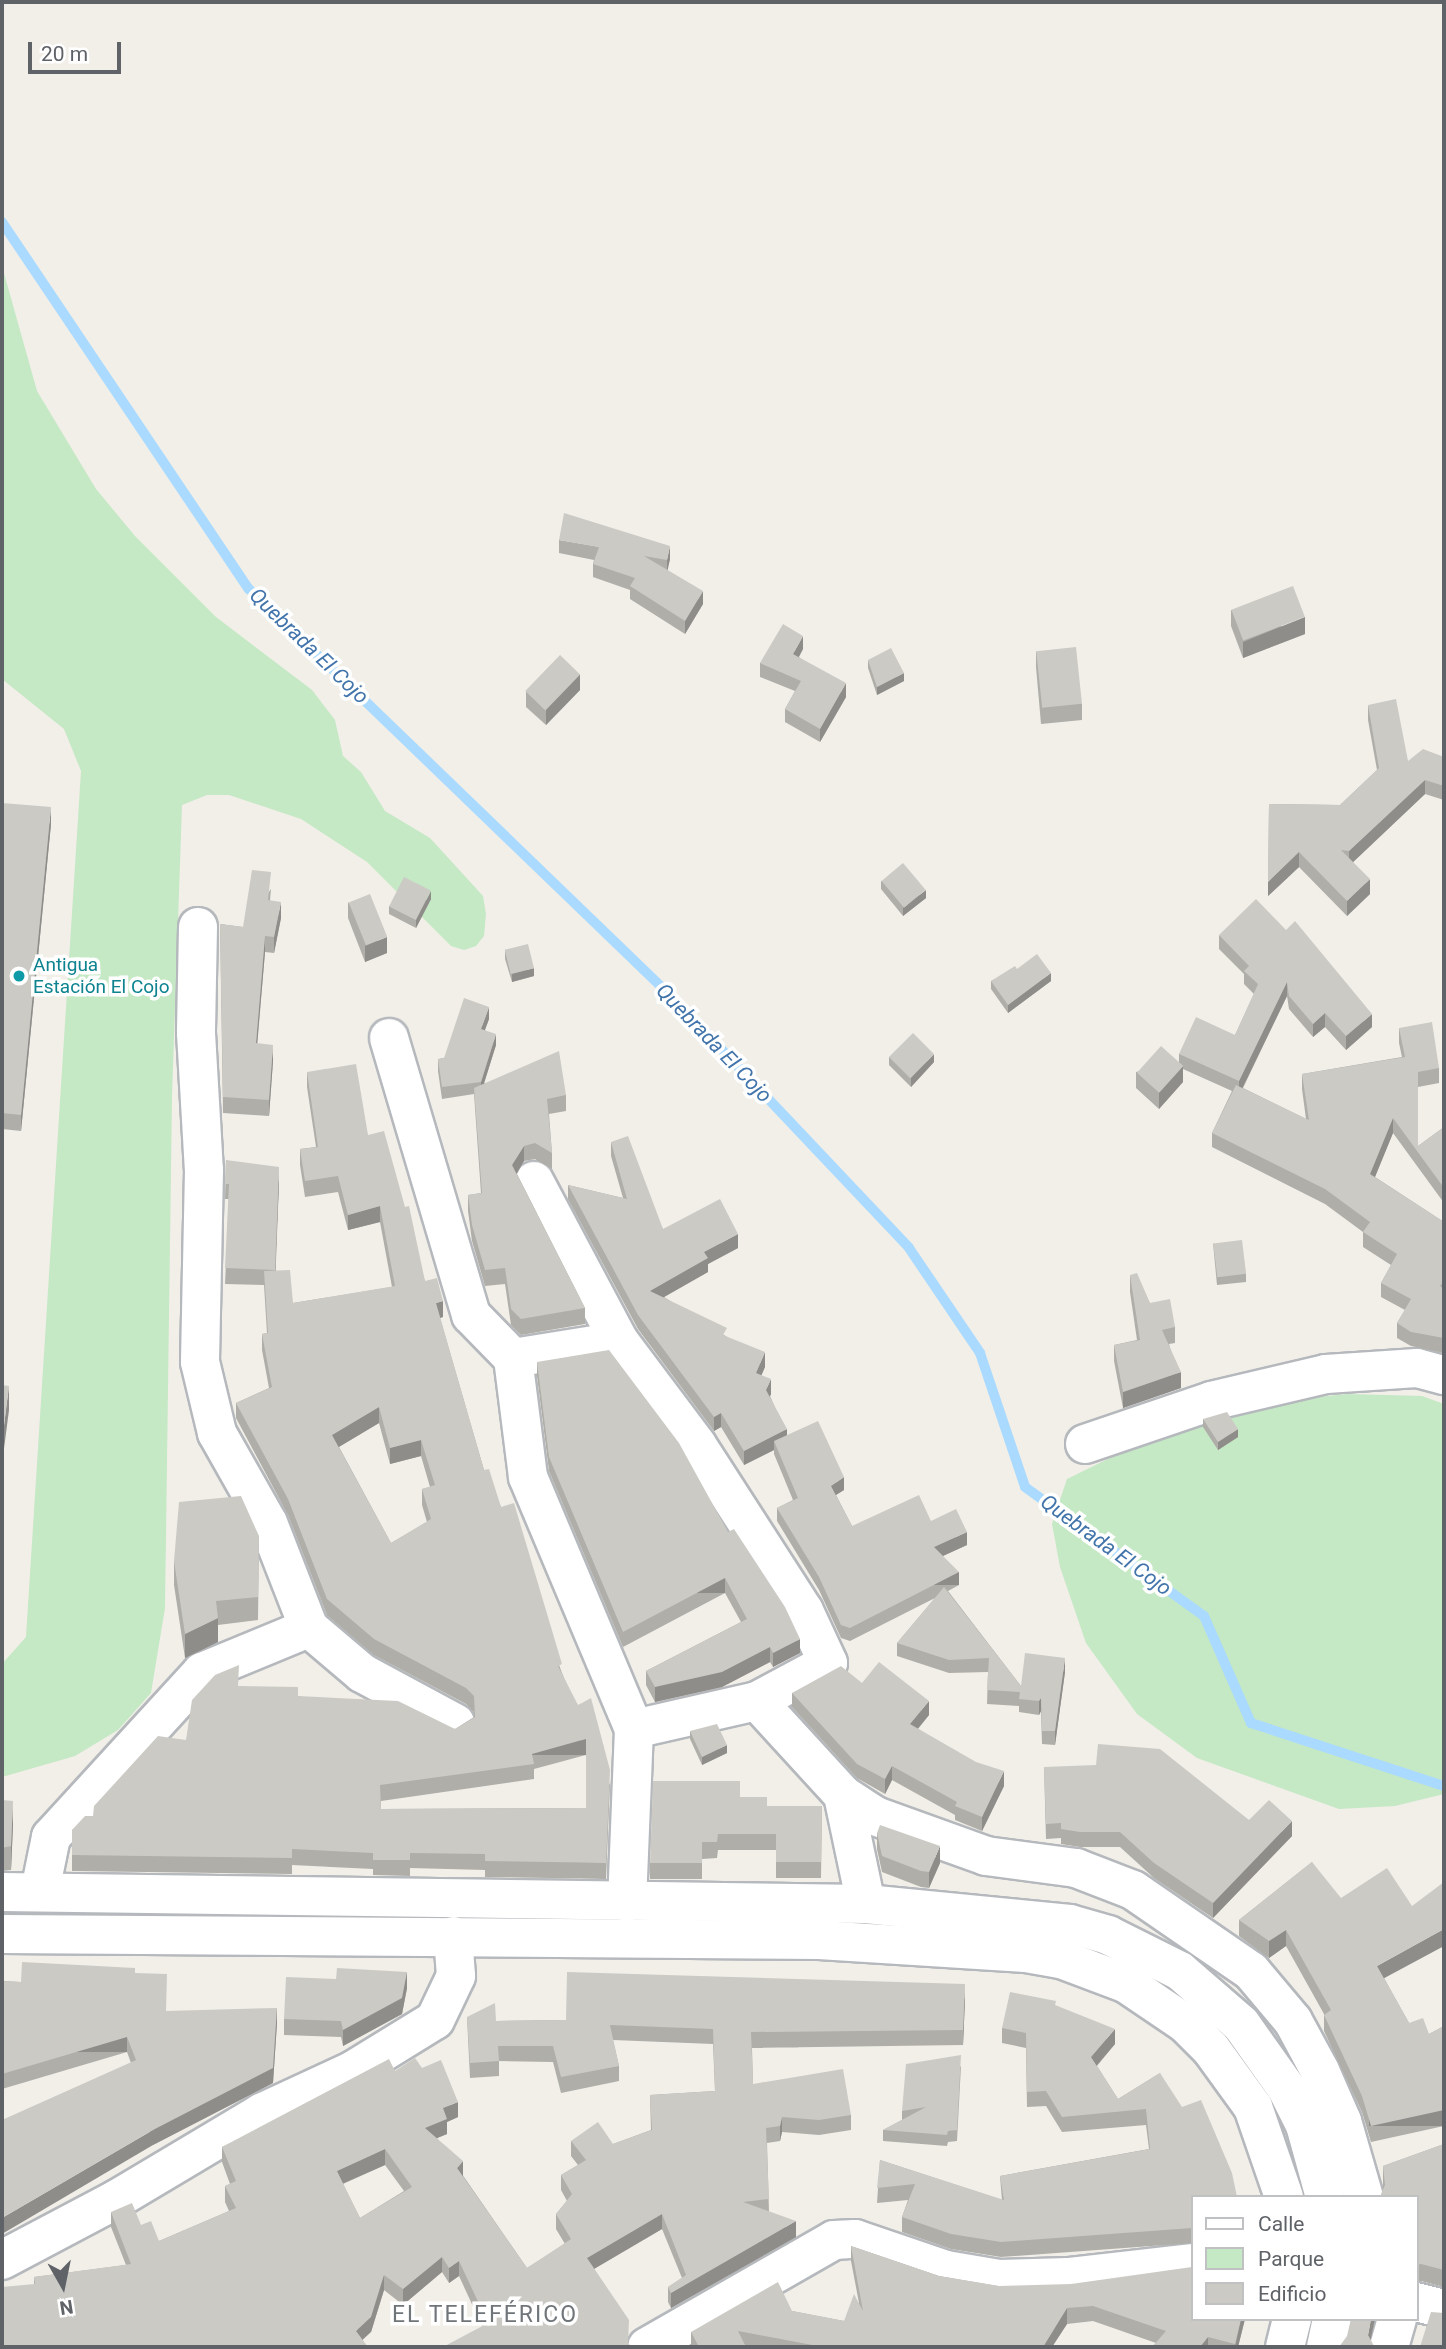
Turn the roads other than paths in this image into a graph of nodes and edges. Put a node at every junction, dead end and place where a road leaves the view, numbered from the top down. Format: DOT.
graph roads {
  1 [pos="198,927"];
  2 [pos="389,1038"];
  3 [pos="534,1181"];
  4 [pos="619,1341"];
  5 [pos="513,1357"];
  6 [pos="1444,1375"];
  7 [pos="1085,1444"];
  8 [pos="310,1628"];
  9 [pos="757,1700"];
  10 [pos="455,1723"];
  11 [pos="634,1729"];
  12 [pos="843,1795"];
  13 [pos="40,1891"];
  14 [pos="2,1892"];
  15 [pos="627,1902"];
  16 [pos="866,1904"];
  17 [pos="2,1934"];
  18 [pos="453,1936"];
  19 [pos="1283,2195"];
  20 [pos="1324,2195"];
  21 [pos="1363,2195"];
  22 [pos="2,2260"];
  23 [pos="1190,2263"];
  24 [pos="1418,2302"];
  25 [pos="1444,2309"];
  26 [pos="1292,2321"];
  27 [pos="1332,2321"];
  28 [pos="1396,2321"];
  29 [pos="647,2347"];
  30 [pos="1285,2347"];
  31 [pos="1326,2347"];
  32 [pos="1389,2347"];
  1 -- 8 [label="street"];
  2 -- 5 [label="street"];
  3 -- 4 [label="street"];
  4 -- 5 [label="street"];
  4 -- 9 [label="street"];
  5 -- 11 [label="street"];
  6 -- 7 [label="street"];
  8 -- 10 [label="street"];
  8 -- 13 [label="street"];
  9 -- 11 [label="street"];
  9 -- 12 [label="street"];
  11 -- 15 [label="street"];
  12 -- 16 [label="street"];
  12 -- 21 [label="street"];
  13 -- 14 [label="street"];
  13 -- 15 [label="street"];
  15 -- 16 [label="street"];
  16 -- 20 [label="street"];
  17 -- 18 [label="street"];
  18 -- 19 [label="street"];
  18 -- 22 [label="street"];
  23 -- 29 [label="street"];
  24 -- 25 [label="street"];
  26 -- 30 [label="street"];
  27 -- 31 [label="street"];
  28 -- 32 [label="street"];
}
